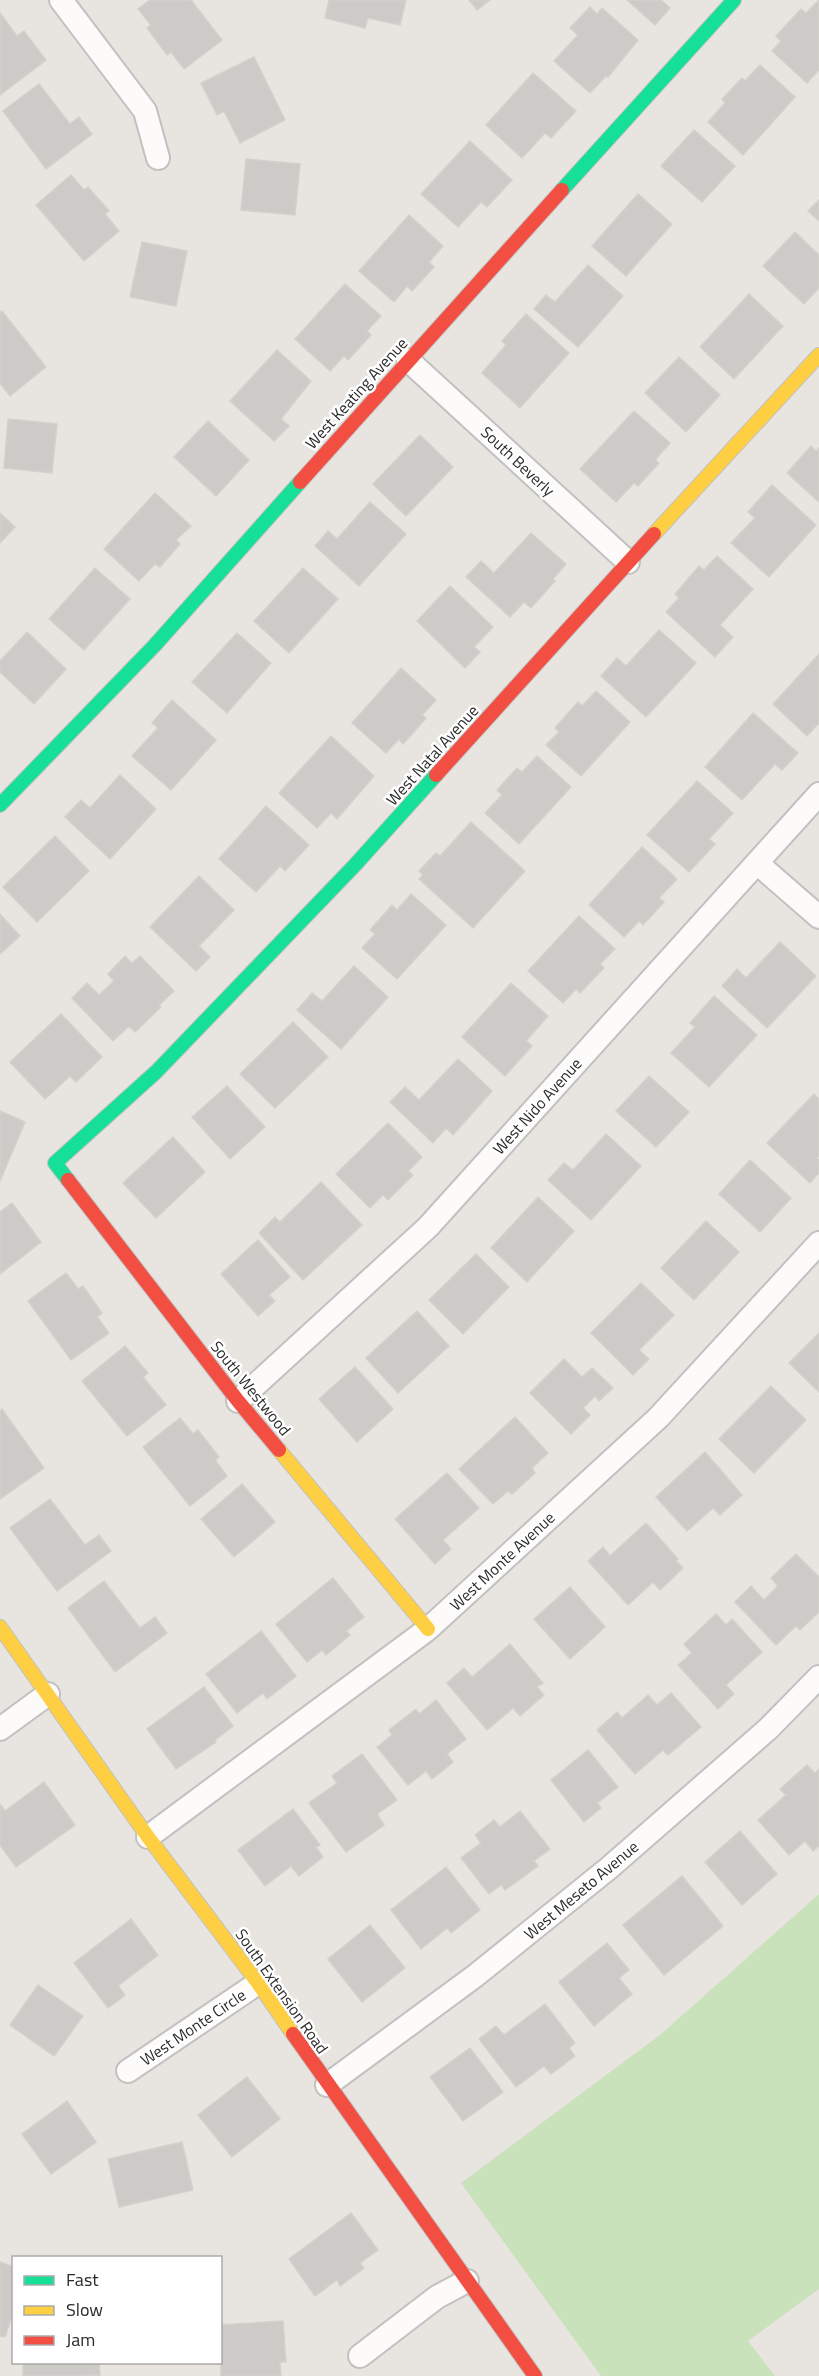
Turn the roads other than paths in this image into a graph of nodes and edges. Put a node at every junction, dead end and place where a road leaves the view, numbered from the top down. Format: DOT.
graph roads {
  1 [pos="61,0"];
  2 [pos="734,0"];
  3 [pos="158,158"];
  4 [pos="819,355"];
  5 [pos="408,360"];
  6 [pos="628,562"];
  7 [pos="819,794"];
  8 [pos="0,805"];
  9 [pos="757,863"];
  10 [pos="819,917"];
  11 [pos="55,1163"];
  12 [pos="819,1243"];
  13 [pos="238,1401"];
  14 [pos="0,1627"];
  15 [pos="428,1629"];
  16 [pos="819,1677"];
  17 [pos="48,1694"];
  18 [pos="0,1729"];
  19 [pos="148,1838"];
  20 [pos="258,1983"];
  21 [pos="128,2071"];
  22 [pos="327,2085"];
  23 [pos="467,2281"];
  24 [pos="360,2356"];
  25 [pos="535,2376"];
  1 -- 3 [label="street"];
  2 -- 5 [label="street, West Keating Avenue"];
  4 -- 6 [label="street, West Natal Avenue"];
  5 -- 6 [label="street, South Beverly"];
  5 -- 8 [label="street, West Keating Avenue"];
  6 -- 11 [label="street, West Natal Avenue"];
  7 -- 9 [label="street, West Nido Avenue"];
  9 -- 10 [label="street"];
  9 -- 13 [label="street, West Nido Avenue"];
  11 -- 13 [label="street, South Westwood"];
  12 -- 15 [label="street, West Monte Avenue"];
  13 -- 15 [label="street, South Westwood"];
  14 -- 17 [label="street, South Extension Road"];
  15 -- 19 [label="street, West Monte Avenue"];
  16 -- 22 [label="street, West Meseto Avenue"];
  17 -- 18 [label="street"];
  17 -- 19 [label="street, South Extension Road"];
  19 -- 20 [label="street, South Extension Road"];
  20 -- 21 [label="street, West Monte Circle"];
  20 -- 22 [label="street, South Extension Road"];
  22 -- 23 [label="street, South Extension Road"];
  23 -- 24 [label="street"];
  23 -- 25 [label="street, South Extension Road"];
}
